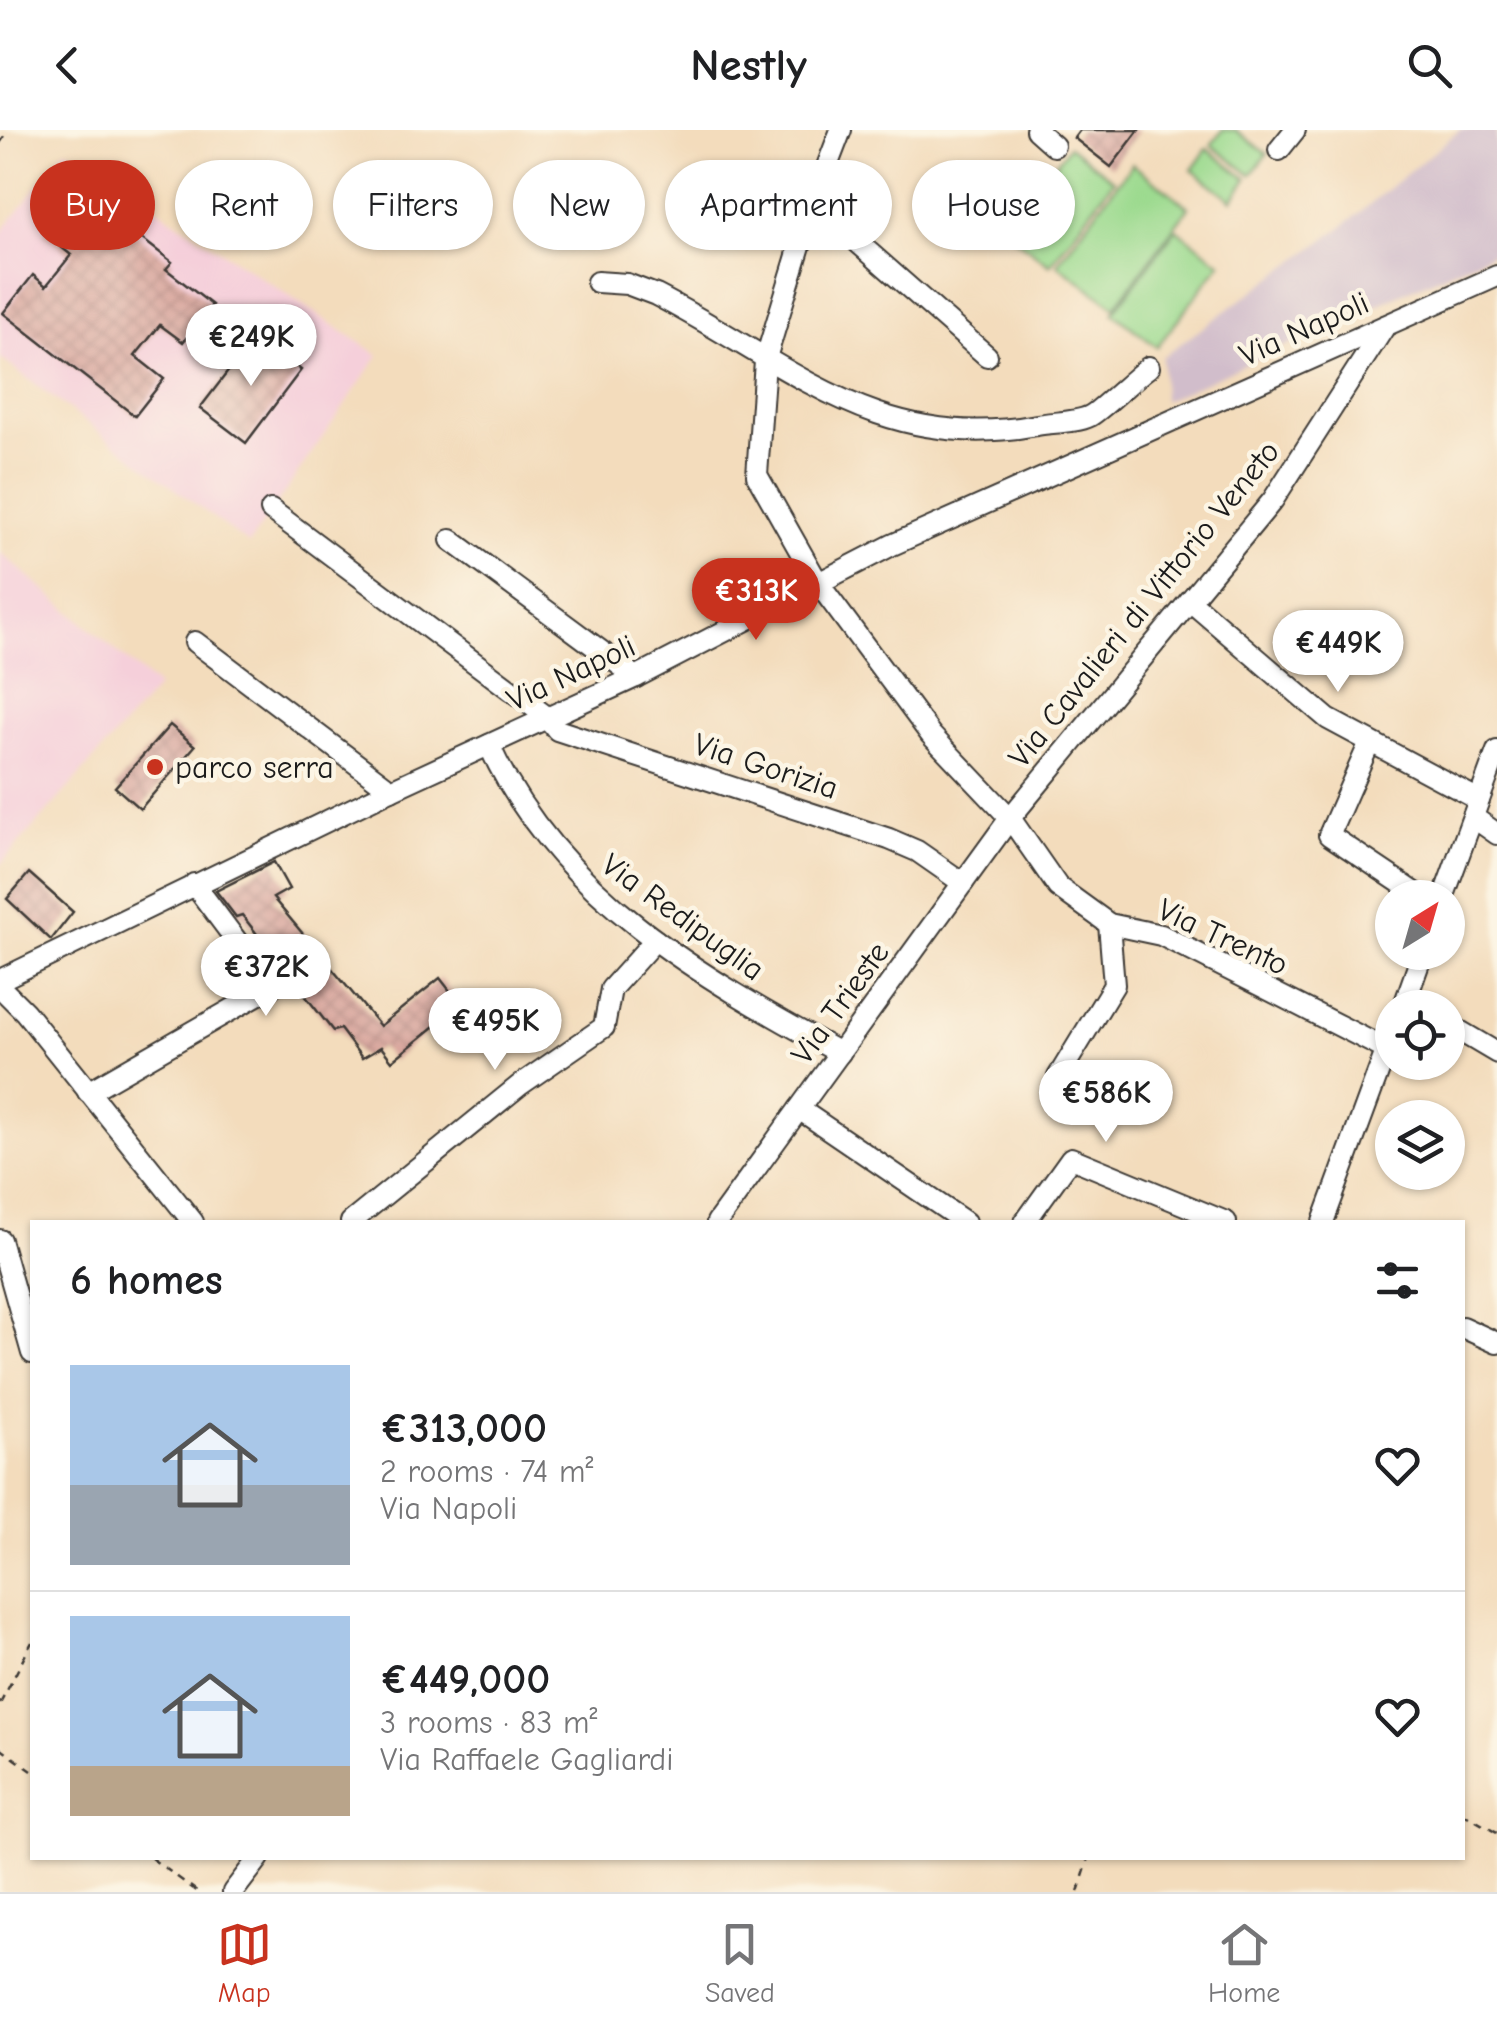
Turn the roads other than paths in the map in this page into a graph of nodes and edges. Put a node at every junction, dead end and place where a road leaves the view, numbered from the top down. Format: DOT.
graph roads {
  1 [pos="841,130"];
  2 [pos="1036,130"];
  3 [pos="1295,130"];
  4 [pos="1054,146"];
  5 [pos="1279,150"];
  6 [pos="829,160"];
  7 [pos="799,250"];
  8 [pos="866,250"];
  9 [pos="1497,276"];
  10 [pos="597,282"];
  11 [pos="1386,325"];
  12 [pos="987,356"];
  13 [pos="766,361"];
  14 [pos="1148,367"];
  15 [pos="1091,416"];
  16 [pos="1103,451"];
  17 [pos="270,510"];
  18 [pos="451,540"];
  19 [pos="818,583"];
  20 [pos="1190,601"];
  21 [pos="195,642"];
  22 [pos="636,677"];
  23 [pos="547,717"];
  24 [pos="1370,742"];
  25 [pos="489,745"];
  26 [pos="1497,752"];
  27 [pos="391,790"];
  28 [pos="1476,809"];
  29 [pos="1010,818"];
  30 [pos="1497,834"];
  31 [pos="1396,880"];
  32 [pos="1450,880"];
  33 [pos="963,883"];
  34 [pos="194,884"];
  35 [pos="1109,924"];
  36 [pos="654,940"];
  37 [pos="0,984"];
  38 [pos="1465,1034"];
  39 [pos="1375,1036"];
  40 [pos="1497,1053"];
  41 [pos="840,1054"];
  42 [pos="1058,1076"];
  43 [pos="1376,1080"];
  44 [pos="88,1092"];
  45 [pos="800,1109"];
  46 [pos="191,1220"];
  47 [pos="353,1220"];
  48 [pos="719,1220"];
  49 [pos="963,1220"];
  50 [pos="1026,1220"];
  51 [pos="1221,1220"];
  52 [pos="1325,1220"];
  53 [pos="0,1240"];
  54 [pos="1465,1328"];
  55 [pos="1497,1343"];
  56 [pos="30,1345"];
  57 [pos="257,1860"];
  58 [pos="233,1892"];
  1 -- 6 [label="street, Via Trento"];
  2 -- 4 [label="street"];
  3 -- 5 [label="street"];
  7 -- 13 [label="street, Via Trento"];
  8 -- 12 [label="street"];
  9 -- 11 [label="street, Via Napoli"];
  10 -- 13 [label="street"];
  11 -- 16 [label="street, Via Napoli"];
  11 -- 20 [label="street, Via Cavalieri di Vittorio Veneto"];
  13 -- 15 [label="street"];
  13 -- 19 [label="street, Via Trento"];
  14 -- 15 [label="street"];
  15 -- 16 [label="street"];
  16 -- 19 [label="street, Via Napoli"];
  17 -- 23 [label="street, Via Gorizia"];
  18 -- 22 [label="street"];
  19 -- 22 [label="street, Via Napoli"];
  19 -- 29 [label="street, Via Trento"];
  20 -- 24 [label="street"];
  20 -- 29 [label="street, Via Cavalieri di Vittorio Veneto"];
  21 -- 27 [label="street"];
  22 -- 23 [label="street, Via Napoli"];
  23 -- 25 [label="street, Via Napoli"];
  23 -- 33 [label="street, Via Gorizia"];
  24 -- 28 [label="street"];
  24 -- 31 [label="street"];
  25 -- 27 [label="street, Via Napoli"];
  25 -- 36 [label="street, Via Redipuglia"];
  26 -- 28 [label="street"];
  27 -- 34 [label="street, Via Napoli"];
  28 -- 30 [label="street"];
  28 -- 32 [label="street"];
  29 -- 33 [label="street, Via Trieste"];
  29 -- 35 [label="street, Via Trento"];
  33 -- 41 [label="street, Via Trieste"];
  34 -- 37 [label="street, Via Napoli"];
  34 -- 44 [label="street"];
  35 -- 39 [label="street, Via Trento"];
  35 -- 42 [label="street"];
  36 -- 41 [label="street, Via Redipuglia"];
  36 -- 47 [label="street"];
  37 -- 44 [label="street"];
  38 -- 40 [label="street"];
  41 -- 45 [label="street, Via Trieste"];
  43 -- 52 [label="street"];
  44 -- 46 [label="street"];
  45 -- 48 [label="street, Via Trieste"];
  45 -- 49 [label="street"];
  50 -- 51 [label="street"];
  53 -- 56 [label="street"];
  54 -- 55 [label="street"];
  57 -- 58 [label="street"];
}
